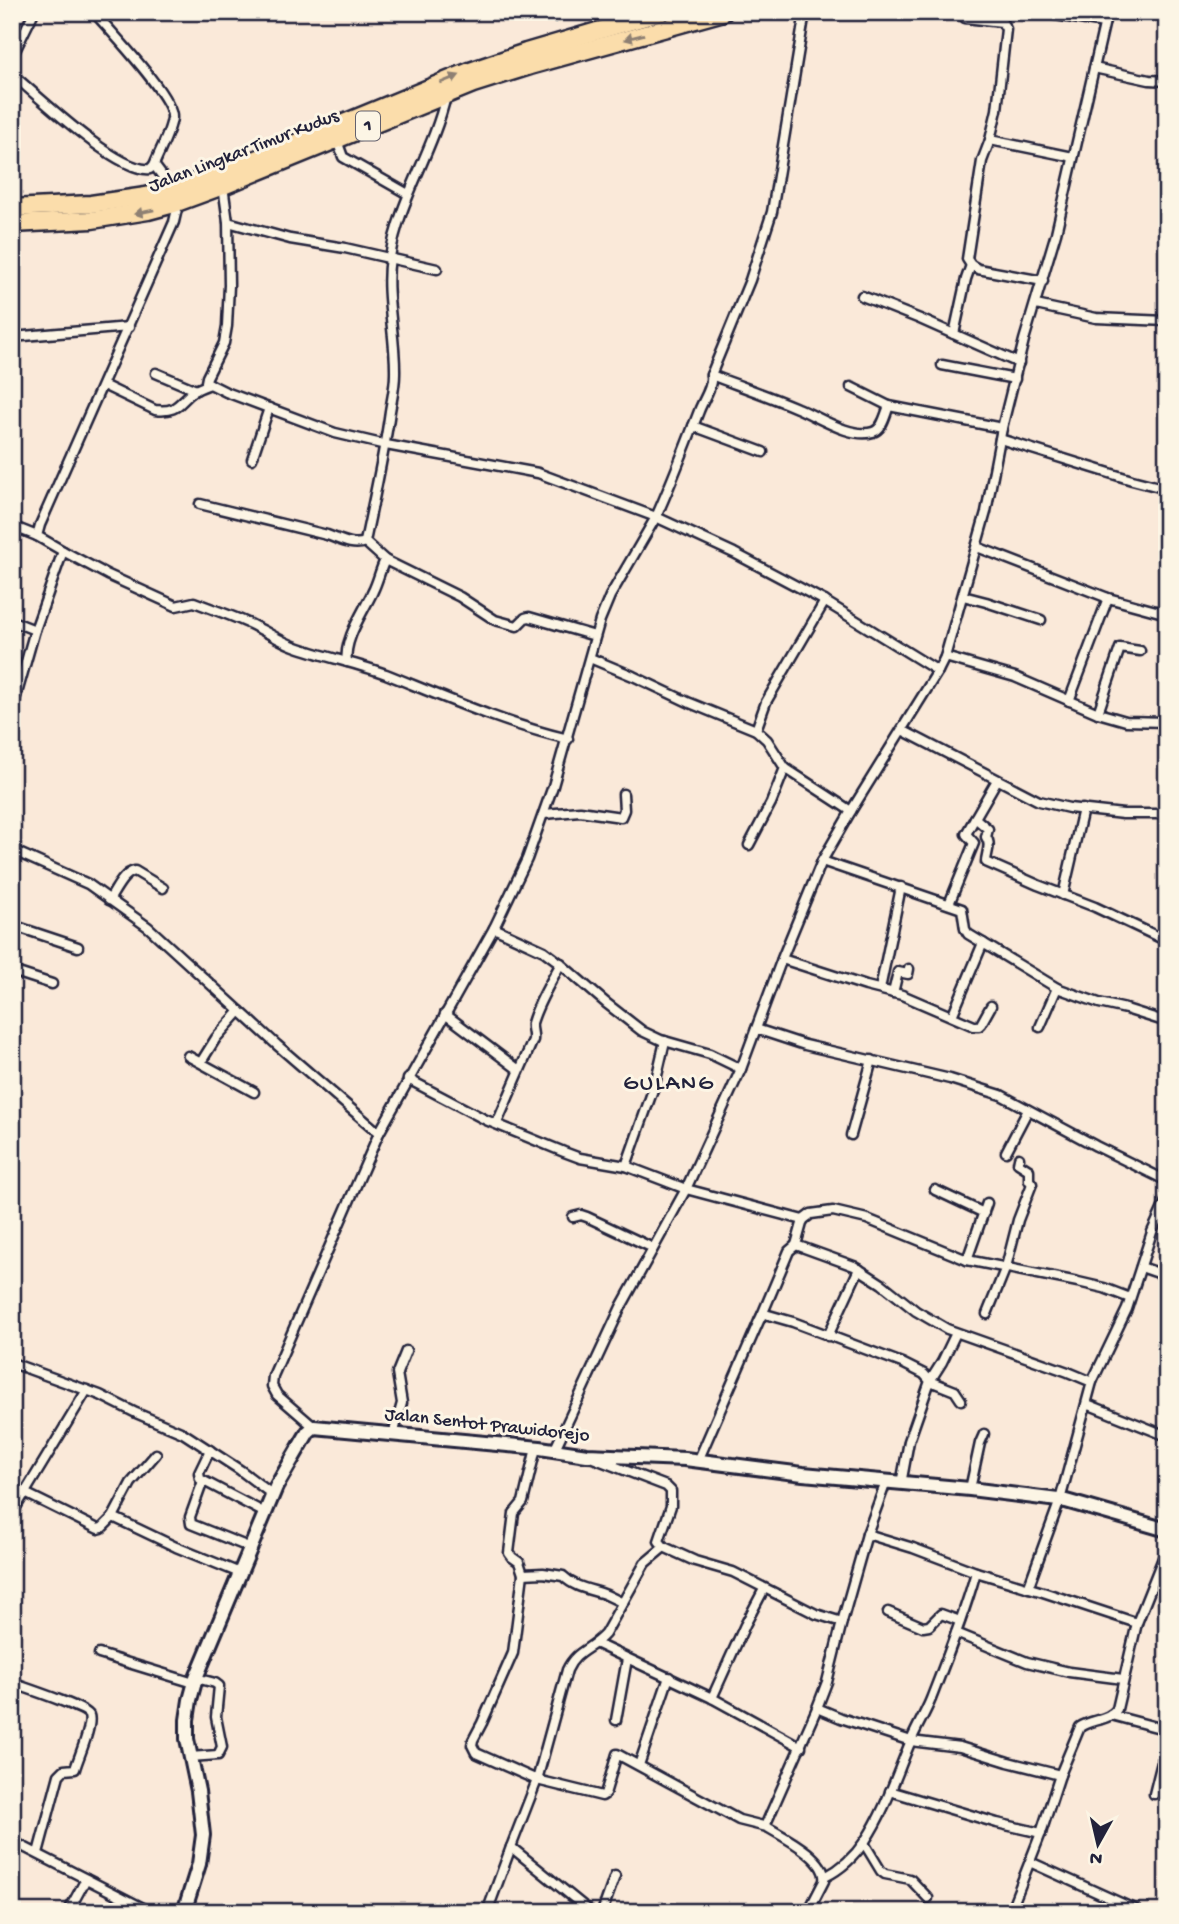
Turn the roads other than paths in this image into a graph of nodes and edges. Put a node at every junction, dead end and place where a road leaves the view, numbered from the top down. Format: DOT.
graph roads {
  1 [pos="34,12"];
  2 [pos="93,12"];
  3 [pos="662,12"];
  4 [pos="724,12"];
  5 [pos="805,12"];
  6 [pos="961,12"];
  7 [pos="1037,12"];
  8 [pos="1107,12"];
  9 [pos="1104,23"];
  10 [pos="584,43"];
  11 [pos="556,51"];
  12 [pos="12,57"];
  13 [pos="1094,68"];
  14 [pos="14,78"];
  15 [pos="1167,81"];
  16 [pos="446,96"];
  17 [pos="342,136"];
  18 [pos="990,140"];
  19 [pos="1073,157"];
  20 [pos="154,165"];
  21 [pos="223,186"];
  22 [pos="168,190"];
  23 [pos="408,194"];
  24 [pos="12,208"];
  25 [pos="228,222"];
  26 [pos="12,224"];
  27 [pos="390,257"];
  28 [pos="971,265"];
  29 [pos="437,269"];
  30 [pos="1043,281"];
  31 [pos="862,296"];
  32 [pos="1036,305"];
  33 [pos="1167,321"];
  34 [pos="129,327"];
  35 [pos="954,334"];
  36 [pos="12,337"];
  37 [pos="1018,363"];
  38 [pos="943,365"];
  39 [pos="156,373"];
  40 [pos="711,375"];
  41 [pos="1015,379"];
  42 [pos="210,384"];
  43 [pos="103,385"];
  44 [pos="851,387"];
  45 [pos="196,390"];
  46 [pos="889,406"];
  47 [pos="269,408"];
  48 [pos="693,426"];
  49 [pos="1002,428"];
  50 [pos="1000,439"];
  51 [pos="386,445"];
  52 [pos="763,452"];
  53 [pos="252,458"];
  54 [pos="1167,489"];
  55 [pos="200,504"];
  56 [pos="656,517"];
  57 [pos="12,526"];
  58 [pos="37,536"];
  59 [pos="365,542"];
  60 [pos="977,547"];
  61 [pos="63,551"];
  62 [pos="385,560"];
  63 [pos="963,596"];
  64 [pos="1108,598"];
  65 [pos="825,601"];
  66 [pos="1167,614"];
  67 [pos="1041,620"];
  68 [pos="12,621"];
  69 [pos="35,631"];
  70 [pos="595,636"];
  71 [pos="1140,651"];
  72 [pos="946,657"];
  73 [pos="590,659"];
  74 [pos="347,662"];
  75 [pos="938,671"];
  76 [pos="1069,701"];
  77 [pos="12,710"];
  78 [pos="1098,713"];
  79 [pos="1167,722"];
  80 [pos="756,730"];
  81 [pos="902,730"];
  82 [pos="568,739"];
  83 [pos="785,768"];
  84 [pos="997,780"];
  85 [pos="623,794"];
  86 [pos="1083,809"];
  87 [pos="851,811"];
  88 [pos="544,814"];
  89 [pos="1167,814"];
  90 [pos="975,818"];
  91 [pos="749,845"];
  92 [pos="12,850"];
  93 [pos="822,861"];
  94 [pos="901,887"];
  95 [pos="163,888"];
  96 [pos="1063,895"];
  97 [pos="109,900"];
  98 [pos="948,904"];
  99 [pos="12,925"];
  100 [pos="494,928"];
  101 [pos="1167,941"];
  102 [pos="983,943"];
  103 [pos="78,947"];
  104 [pos="782,959"];
  105 [pos="561,963"];
  106 [pos="909,969"];
  107 [pos="12,971"];
  108 [pos="51,984"];
  109 [pos="1057,988"];
  110 [pos="880,989"];
  111 [pos="892,993"];
  112 [pos="991,1006"];
  113 [pos="240,1012"];
  114 [pos="445,1014"];
  115 [pos="951,1016"];
  116 [pos="1167,1022"];
  117 [pos="1040,1027"];
  118 [pos="756,1029"];
  119 [pos="665,1041"];
  120 [pos="188,1056"];
  121 [pos="872,1060"];
  122 [pos="201,1062"];
  123 [pos="741,1069"];
  124 [pos="519,1070"];
  125 [pos="408,1079"];
  126 [pos="254,1092"];
  127 [pos="1028,1110"];
  128 [pos="497,1124"];
  129 [pos="379,1133"];
  130 [pos="851,1135"];
  131 [pos="1006,1152"];
  132 [pos="1019,1158"];
  133 [pos="625,1166"];
  134 [pos="1167,1181"];
  135 [pos="686,1189"];
  136 [pos="935,1191"];
  137 [pos="1167,1199"];
  138 [pos="987,1203"];
  139 [pos="984,1213"];
  140 [pos="573,1217"];
  141 [pos="803,1220"];
  142 [pos="796,1245"];
  143 [pos="653,1248"];
  144 [pos="967,1260"];
  145 [pos="1006,1267"];
  146 [pos="1141,1267"];
  147 [pos="859,1269"];
  148 [pos="1167,1276"];
  149 [pos="1130,1298"];
  150 [pos="987,1314"];
  151 [pos="762,1315"];
  152 [pos="956,1333"];
  153 [pos="828,1336"];
  154 [pos="406,1351"];
  155 [pos="12,1363"];
  156 [pos="930,1381"];
  157 [pos="1092,1382"];
  158 [pos="87,1390"];
  159 [pos="961,1400"];
  160 [pos="1087,1404"];
  161 [pos="314,1427"];
  162 [pos="984,1434"];
  163 [pos="393,1435"];
  164 [pos="1167,1436"];
  165 [pos="536,1448"];
  166 [pos="210,1450"];
  167 [pos="554,1451"];
  168 [pos="156,1454"];
  169 [pos="587,1455"];
  170 [pos="698,1461"];
  171 [pos="203,1481"];
  172 [pos="886,1482"];
  173 [pos="901,1484"];
  174 [pos="12,1489"];
  175 [pos="970,1489"];
  176 [pos="25,1493"];
  177 [pos="273,1494"];
  178 [pos="1060,1500"];
  179 [pos="265,1513"];
  180 [pos="12,1514"];
  181 [pos="113,1517"];
  182 [pos="1167,1530"];
  183 [pos="867,1534"];
  184 [pos="664,1547"];
  185 [pos="251,1548"];
  186 [pos="1167,1548"];
  187 [pos="976,1572"];
  188 [pos="240,1573"];
  189 [pos="523,1574"];
  190 [pos="1028,1588"];
  191 [pos="764,1589"];
  192 [pos="623,1603"];
  193 [pos="888,1612"];
  194 [pos="960,1621"];
  195 [pos="842,1622"];
  196 [pos="1137,1623"];
  197 [pos="956,1633"];
  198 [pos="597,1644"];
  199 [pos="99,1654"];
  200 [pos="627,1659"];
  201 [pos="669,1677"];
  202 [pos="1123,1679"];
  203 [pos="198,1680"];
  204 [pos="12,1683"];
  205 [pos="712,1698"];
  206 [pos="817,1708"];
  207 [pos="1111,1716"];
  208 [pos="615,1720"];
  209 [pos="1167,1733"];
  210 [pos="911,1741"];
  211 [pos="1167,1742"];
  212 [pos="801,1747"];
  213 [pos="192,1757"];
  214 [pos="639,1765"];
  215 [pos="1060,1775"];
  216 [pos="537,1780"];
  217 [pos="890,1791"];
  218 [pos="1154,1794"];
  219 [pos="767,1827"];
  220 [pos="1041,1833"];
  221 [pos="12,1841"];
  222 [pos="864,1843"];
  223 [pos="511,1847"];
  224 [pos="38,1853"];
  225 [pos="1030,1862"];
  226 [pos="615,1876"];
  227 [pos="825,1877"];
  228 [pos="86,1879"];
  229 [pos="928,1898"];
  230 [pos="1136,1910"];
  231 [pos="68,1912"];
  232 [pos="151,1912"];
  233 [pos="184,1912"];
  234 [pos="487,1912"];
  235 [pos="591,1912"];
  236 [pos="602,1912"];
  237 [pos="808,1912"];
  238 [pos="1010,1912"];
  1 -- 12 [label="street"];
  2 -- 20 [label="street"];
  3 -- 10 [label="highway, Jalan Lingkar Timur Kudus / 1"];
  4 -- 10 [label="highway, Jalan Lingkar Timur Kudus / 1, one-way"];
  5 -- 40 [label="street"];
  6 -- 18 [label="street"];
  7 -- 9 [label="street"];
  8 -- 9 [label="street"];
  9 -- 13 [label="street"];
  10 -- 11 [label="highway, Jalan Lingkar Timur Kudus / 1"];
  11 -- 16 [label="highway, Jalan Lingkar Timur Kudus / 1"];
  22 -- 11 [label="highway, Jalan Lingkar Timur Kudus / 1, one-way"];
  13 -- 15 [label="street"];
  13 -- 19 [label="street"];
  14 -- 20 [label="street"];
  16 -- 17 [label="highway, Jalan Lingkar Timur Kudus / 1"];
  16 -- 23 [label="street"];
  17 -- 21 [label="highway, Jalan Lingkar Timur Kudus / 1"];
  17 -- 23 [label="street"];
  18 -- 19 [label="street"];
  18 -- 28 [label="street"];
  19 -- 30 [label="street"];
  20 -- 22 [label="street"];
  21 -- 22 [label="highway, Jalan Lingkar Timur Kudus / 1"];
  21 -- 25 [label="street"];
  22 -- 24 [label="highway, Jalan Lingkar Timur Kudus / 1"];
  22 -- 26 [label="highway, Jalan Lingkar Timur Kudus / 1, one-way"];
  22 -- 34 [label="street"];
  23 -- 27 [label="street"];
  25 -- 27 [label="street"];
  25 -- 42 [label="street"];
  27 -- 29 [label="street"];
  27 -- 51 [label="street"];
  28 -- 30 [label="street"];
  28 -- 35 [label="street"];
  30 -- 32 [label="street"];
  31 -- 35 [label="street"];
  32 -- 33 [label="street"];
  32 -- 37 [label="street"];
  34 -- 36 [label="street"];
  34 -- 43 [label="street"];
  35 -- 37 [label="street"];
  37 -- 41 [label="street"];
  38 -- 41 [label="street"];
  39 -- 45 [label="street"];
  40 -- 46 [label="street"];
  40 -- 48 [label="street"];
  41 -- 49 [label="street"];
  42 -- 45 [label="street"];
  42 -- 47 [label="street"];
  43 -- 45 [label="street"];
  43 -- 58 [label="street"];
  44 -- 46 [label="street"];
  46 -- 49 [label="street"];
  47 -- 51 [label="street"];
  47 -- 53 [label="street"];
  48 -- 52 [label="street"];
  48 -- 56 [label="street"];
  49 -- 50 [label="street"];
  50 -- 54 [label="street"];
  50 -- 60 [label="street"];
  51 -- 56 [label="street"];
  51 -- 59 [label="street"];
  55 -- 59 [label="street"];
  56 -- 65 [label="street"];
  56 -- 70 [label="street"];
  57 -- 58 [label="street"];
  58 -- 61 [label="street"];
  59 -- 62 [label="street"];
  60 -- 63 [label="street"];
  60 -- 64 [label="street"];
  61 -- 69 [label="street"];
  61 -- 74 [label="street"];
  62 -- 70 [label="street"];
  62 -- 74 [label="street"];
  63 -- 67 [label="street"];
  63 -- 72 [label="street"];
  64 -- 66 [label="street"];
  64 -- 76 [label="street"];
  65 -- 75 [label="street"];
  65 -- 80 [label="street"];
  68 -- 69 [label="street"];
  69 -- 77 [label="street"];
  70 -- 73 [label="street"];
  71 -- 78 [label="street"];
  72 -- 75 [label="street"];
  72 -- 76 [label="street"];
  73 -- 80 [label="street"];
  73 -- 82 [label="street"];
  74 -- 82 [label="street"];
  75 -- 81 [label="street"];
  76 -- 78 [label="street"];
  78 -- 79 [label="street"];
  80 -- 83 [label="street"];
  81 -- 84 [label="street"];
  81 -- 87 [label="street"];
  82 -- 88 [label="street"];
  83 -- 87 [label="street"];
  83 -- 91 [label="street"];
  84 -- 86 [label="street"];
  84 -- 90 [label="street"];
  85 -- 88 [label="street"];
  86 -- 89 [label="street"];
  86 -- 96 [label="street"];
  87 -- 93 [label="street"];
  88 -- 100 [label="street"];
  90 -- 96 [label="street"];
  90 -- 98 [label="street"];
  92 -- 97 [label="street"];
  93 -- 94 [label="street"];
  93 -- 104 [label="street"];
  94 -- 98 [label="street"];
  94 -- 110 [label="street"];
  95 -- 97 [label="street"];
  96 -- 101 [label="street"];
  97 -- 113 [label="street"];
  98 -- 102 [label="street"];
  99 -- 103 [label="street"];
  100 -- 105 [label="street"];
  100 -- 114 [label="street"];
  102 -- 109 [label="street"];
  102 -- 115 [label="street"];
  104 -- 110 [label="street"];
  104 -- 118 [label="street"];
  105 -- 119 [label="street"];
  105 -- 124 [label="street"];
  106 -- 111 [label="street"];
  107 -- 108 [label="street"];
  109 -- 116 [label="street"];
  109 -- 117 [label="street"];
  110 -- 111 [label="street"];
  111 -- 115 [label="street"];
  112 -- 115 [label="street"];
  113 -- 122 [label="street"];
  113 -- 129 [label="street"];
  114 -- 124 [label="street"];
  114 -- 125 [label="street"];
  118 -- 121 [label="street"];
  118 -- 123 [label="street"];
  119 -- 123 [label="street"];
  119 -- 133 [label="street"];
  120 -- 122 [label="street"];
  121 -- 127 [label="street"];
  121 -- 130 [label="street"];
  122 -- 126 [label="street"];
  123 -- 135 [label="street"];
  124 -- 128 [label="street"];
  125 -- 128 [label="street"];
  125 -- 129 [label="street"];
  127 -- 131 [label="street"];
  127 -- 134 [label="street"];
  128 -- 133 [label="street"];
  129 -- 161 [label="street"];
  132 -- 145 [label="street"];
  133 -- 135 [label="street"];
  135 -- 141 [label="street"];
  135 -- 143 [label="street"];
  136 -- 139 [label="street"];
  137 -- 146 [label="street"];
  138 -- 139 [label="street"];
  139 -- 144 [label="street"];
  140 -- 143 [label="street"];
  141 -- 142 [label="street"];
  141 -- 144 [label="street"];
  142 -- 147 [label="street"];
  142 -- 151 [label="street"];
  143 -- 167 [label="street"];
  144 -- 145 [label="street"];
  145 -- 149 [label="street"];
  145 -- 150 [label="street"];
  146 -- 148 [label="street"];
  146 -- 149 [label="street"];
  147 -- 152 [label="street"];
  147 -- 153 [label="street"];
  149 -- 157 [label="street"];
  151 -- 153 [label="street"];
  151 -- 170 [label="street"];
  152 -- 156 [label="street"];
  152 -- 157 [label="street"];
  153 -- 156 [label="street"];
  154 -- 163 [label="street"];
  155 -- 158 [label="street"];
  156 -- 159 [label="street"];
  156 -- 173 [label="street"];
  157 -- 160 [label="street"];
  158 -- 166 [label="street"];
  158 -- 176 [label="street"];
  160 -- 164 [label="street"];
  160 -- 178 [label="street"];
  161 -- 163 [label="main road, Jalan Sentot Prawidorejo"];
  161 -- 177 [label="main road"];
  162 -- 175 [label="street"];
  163 -- 165 [label="main road, Jalan Sentot Prawidorejo"];
  165 -- 167 [label="main road, Jalan Sentot Prawidorejo"];
  165 -- 189 [label="street"];
  166 -- 171 [label="street"];
  166 -- 177 [label="street"];
  167 -- 169 [label="main road, Jalan Sentot Prawidorejo"];
  168 -- 181 [label="street"];
  169 -- 170 [label="main road, Jalan Sentot Prawidorejo"];
  169 -- 184 [label="street"];
  170 -- 172 [label="main road, Jalan Sentot Prawidorejo"];
  171 -- 179 [label="street"];
  171 -- 185 [label="street"];
  172 -- 173 [label="main road, Jalan Sentot Prawidorejo"];
  172 -- 183 [label="street"];
  173 -- 175 [label="main road, Jalan Sentot Prawidorejo"];
  174 -- 176 [label="street"];
  175 -- 178 [label="main road, Jalan Sentot Prawidorejo"];
  176 -- 180 [label="street"];
  176 -- 181 [label="street"];
  177 -- 179 [label="main road"];
  178 -- 182 [label="main road, Jalan Sentot Prawidorejo"];
  178 -- 190 [label="street"];
  179 -- 185 [label="main road"];
  181 -- 188 [label="street"];
  183 -- 187 [label="street"];
  183 -- 195 [label="street"];
  184 -- 191 [label="street"];
  184 -- 192 [label="street"];
  185 -- 188 [label="main road"];
  186 -- 196 [label="street"];
  187 -- 190 [label="street"];
  187 -- 194 [label="street"];
  188 -- 203 [label="main road"];
  189 -- 192 [label="street"];
  189 -- 216 [label="street"];
  190 -- 196 [label="street"];
  191 -- 195 [label="street"];
  191 -- 205 [label="street"];
  192 -- 198 [label="street"];
  193 -- 194 [label="street"];
  194 -- 197 [label="street"];
  195 -- 206 [label="street"];
  196 -- 202 [label="street"];
  197 -- 202 [label="street"];
  197 -- 210 [label="street"];
  198 -- 200 [label="street"];
  198 -- 216 [label="street"];
  199 -- 203 [label="street"];
  200 -- 201 [label="street"];
  200 -- 208 [label="street"];
  201 -- 205 [label="street"];
  201 -- 214 [label="street"];
  202 -- 207 [label="street"];
  203 -- 213 [label="main road"];
  203 -- 213 [label="street"];
  204 -- 224 [label="street"];
  205 -- 212 [label="street"];
  206 -- 210 [label="street"];
  206 -- 212 [label="street"];
  207 -- 209 [label="street"];
  207 -- 215 [label="street"];
  210 -- 215 [label="street"];
  210 -- 217 [label="street"];
  211 -- 218 [label="street"];
  212 -- 219 [label="street"];
  213 -- 233 [label="main road"];
  214 -- 216 [label="street"];
  214 -- 219 [label="street"];
  215 -- 220 [label="street"];
  216 -- 223 [label="street"];
  217 -- 220 [label="street"];
  217 -- 222 [label="street"];
  219 -- 227 [label="street"];
  220 -- 225 [label="street"];
  221 -- 224 [label="street"];
  222 -- 227 [label="street"];
  222 -- 229 [label="street"];
  223 -- 234 [label="street"];
  223 -- 235 [label="street"];
  224 -- 228 [label="street"];
  225 -- 230 [label="street"];
  225 -- 238 [label="street"];
  226 -- 236 [label="street"];
  227 -- 237 [label="street"];
  228 -- 231 [label="street"];
  228 -- 232 [label="street"];
}
